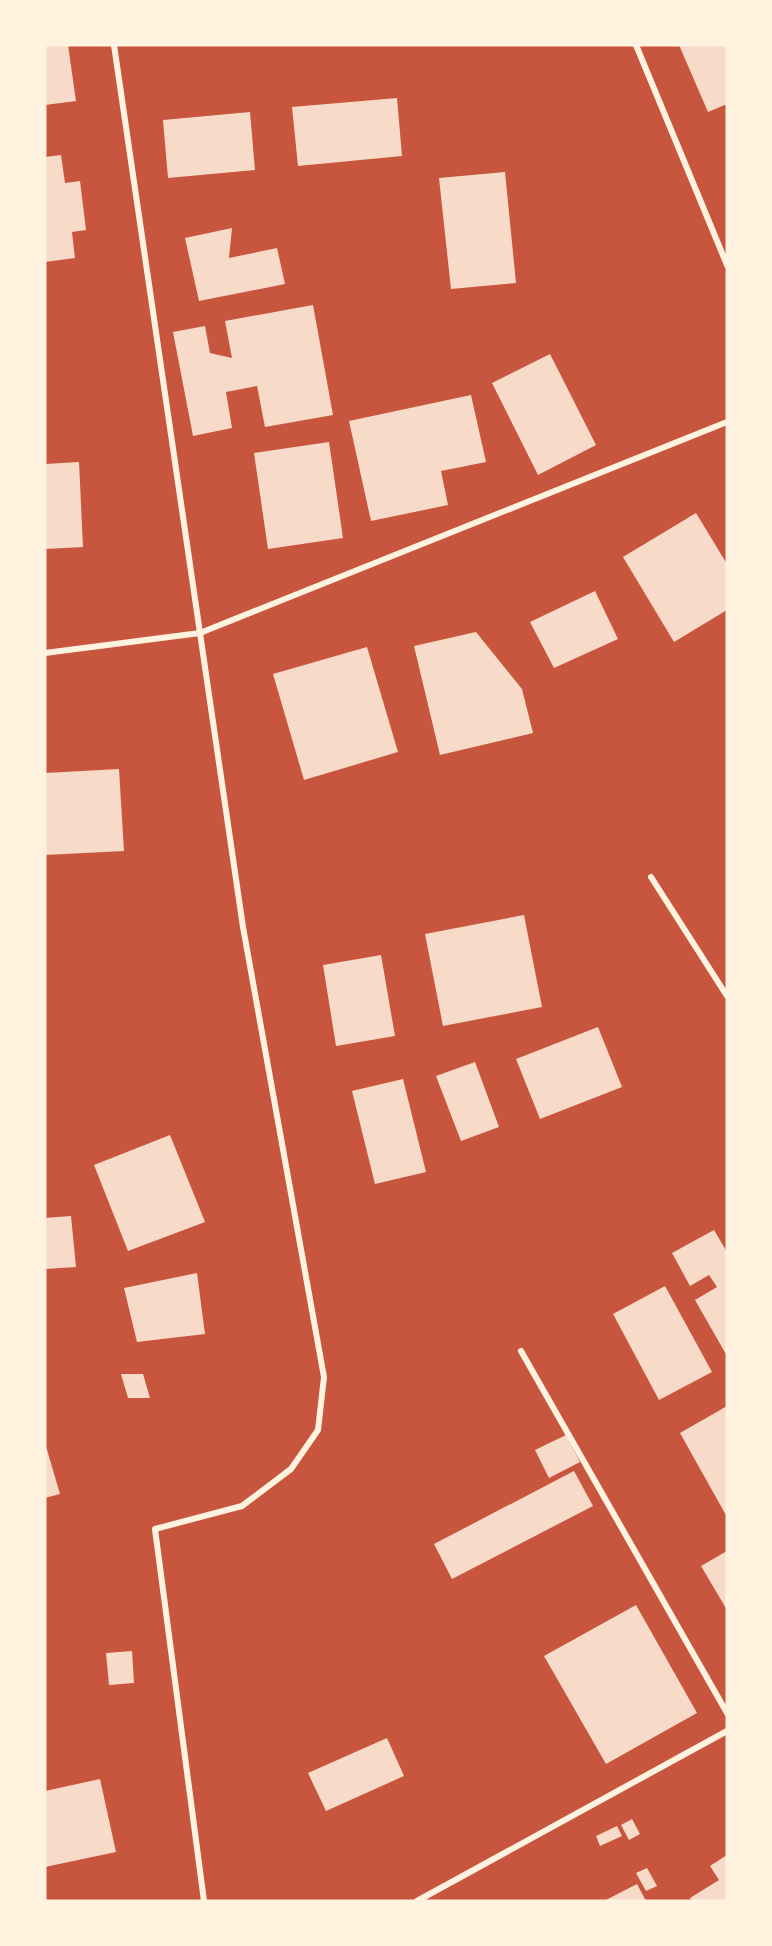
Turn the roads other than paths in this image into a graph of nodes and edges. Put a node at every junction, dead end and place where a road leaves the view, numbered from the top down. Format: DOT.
graph roads {
  1 [pos="114,45"];
  2 [pos="636,45"];
  3 [pos="727,265"];
  4 [pos="727,422"];
  5 [pos="200,633"];
  6 [pos="45,653"];
  7 [pos="651,877"];
  8 [pos="727,996"];
  9 [pos="521,1351"];
  10 [pos="727,1713"];
  11 [pos="727,1731"];
  12 [pos="204,1901"];
  13 [pos="417,1901"];
  1 -- 5 [label="street"];
  2 -- 3 [label="street"];
  4 -- 5 [label="street"];
  5 -- 6 [label="street"];
  5 -- 12 [label="street"];
  7 -- 8 [label="street"];
  9 -- 10 [label="street"];
  11 -- 13 [label="street"];
}
